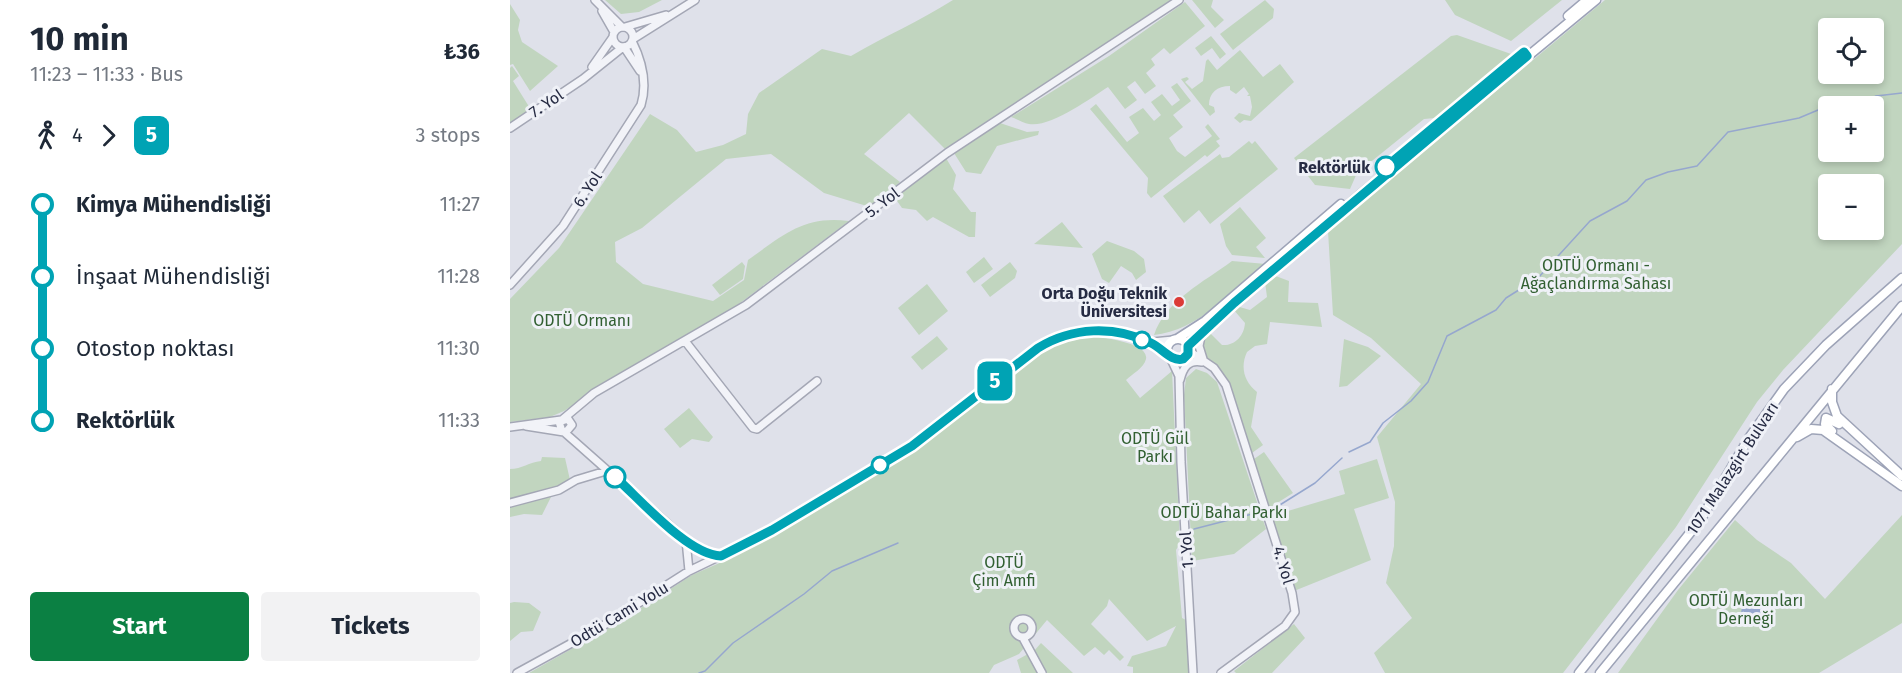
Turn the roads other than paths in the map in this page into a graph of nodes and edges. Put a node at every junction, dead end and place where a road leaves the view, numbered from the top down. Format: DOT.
graph roads {
  1 [pos="595,0"];
  2 [pos="695,0"];
  3 [pos="1179,0"];
  4 [pos="1587,0"];
  5 [pos="1596,0"];
  6 [pos="677,12"];
  7 [pos="623,27"];
  8 [pos="613,35"];
  9 [pos="632,40"];
  10 [pos="624,47"];
  11 [pos="1526,54"];
  12 [pos="583,79"];
  13 [pos="644,81"];
  14 [pos="510,128"];
  15 [pos="1281,259"];
  16 [pos="1902,278"];
  17 [pos="510,285"];
  18 [pos="1902,306"];
  19 [pos="1204,330"];
  20 [pos="1175,339"];
  21 [pos="685,341"];
  22 [pos="1150,342"];
  23 [pos="1189,349"];
  24 [pos="1169,355"];
  25 [pos="1206,364"];
  26 [pos="817,381"];
  27 [pos="1179,383"];
  28 [pos="1833,388"];
  29 [pos="584,401"];
  30 [pos="562,419"];
  31 [pos="526,426"];
  32 [pos="572,426"];
  33 [pos="510,427"];
  34 [pos="563,431"];
  35 [pos="1854,434"];
  36 [pos="1790,442"];
  37 [pos="1847,445"];
  38 [pos="584,450"];
  39 [pos="606,471"];
  40 [pos="1902,476"];
  41 [pos="1902,486"];
  42 [pos="510,503"];
  43 [pos="686,540"];
  44 [pos="721,556"];
  45 [pos="689,571"];
  46 [pos="1023,638"];
  47 [pos="517,673"];
  48 [pos="1042,673"];
  49 [pos="1193,673"];
  50 [pos="1221,673"];
  51 [pos="1579,673"];
  52 [pos="1600,673"];
  1 -- 7 [label="street"];
  1 -- 8 [label="street"];
  2 -- 6 [label="street, 7. Yol"];
  3 -- 21 [label="street, 5. Yol"];
  4 -- 11 [label="main road"];
  5 -- 11 [label="main road"];
  6 -- 7 [label="street, 7. Yol"];
  6 -- 9 [label="street, 7. Yol"];
  7 -- 8 [label="street, 7. Yol"];
  7 -- 9 [label="street"];
  8 -- 10 [label="street"];
  8 -- 12 [label="street, 7. Yol"];
  9 -- 10 [label="street, 7. Yol"];
  9 -- 13 [label="street, 6. Yol"];
  10 -- 12 [label="street, 7. Yol"];
  10 -- 13 [label="street"];
  11 -- 15 [label="main road"];
  12 -- 14 [label="street, 7. Yol"];
  13 -- 17 [label="street, 6. Yol"];
  15 -- 19 [label="main road"];
  15 -- 20 [label="main road"];
  16 -- 51 [label="main road, 1071 Malazgirt Bulvarı"];
  18 -- 28 [label="main road, 1071 Malazgirt Bulvarı"];
  19 -- 23 [label="main road"];
  19 -- 25 [label="street"];
  20 -- 22 [label="street"];
  20 -- 23 [label="main road"];
  20 -- 24 [label="main road"];
  21 -- 26 [label="street"];
  21 -- 29 [label="street, 5. Yol"];
  22 -- 24 [label="street"];
  22 -- 44 [label="street, Odtü Cami Yolu"];
  23 -- 24 [label="main road"];
  23 -- 25 [label="street, 4. Yol"];
  24 -- 27 [label="street, 1. Yol"];
  25 -- 27 [label="street"];
  25 -- 50 [label="street, 4. Yol"];
  27 -- 49 [label="street, 1. Yol"];
  28 -- 35 [label="main road"];
  28 -- 36 [label="main road, 1071 Malazgirt Bulvarı"];
  29 -- 30 [label="street, 5. Yol"];
  29 -- 32 [label="street"];
  30 -- 31 [label="street"];
  30 -- 32 [label="street"];
  30 -- 34 [label="street"];
  31 -- 33 [label="street"];
  31 -- 34 [label="street"];
  32 -- 34 [label="street"];
  32 -- 38 [label="street"];
  34 -- 38 [label="street"];
  35 -- 37 [label="main road"];
  35 -- 40 [label="main road"];
  36 -- 37 [label="main road"];
  36 -- 52 [label="main road, 1071 Malazgirt Bulvarı"];
  37 -- 41 [label="main road"];
  38 -- 39 [label="street"];
  39 -- 42 [label="street"];
  39 -- 43 [label="street"];
  43 -- 44 [label="street"];
  43 -- 45 [label="street"];
  44 -- 45 [label="street, Odtü Cami Yolu"];
  45 -- 47 [label="street, Odtü Cami Yolu"];
  46 -- 48 [label="street"];
}
